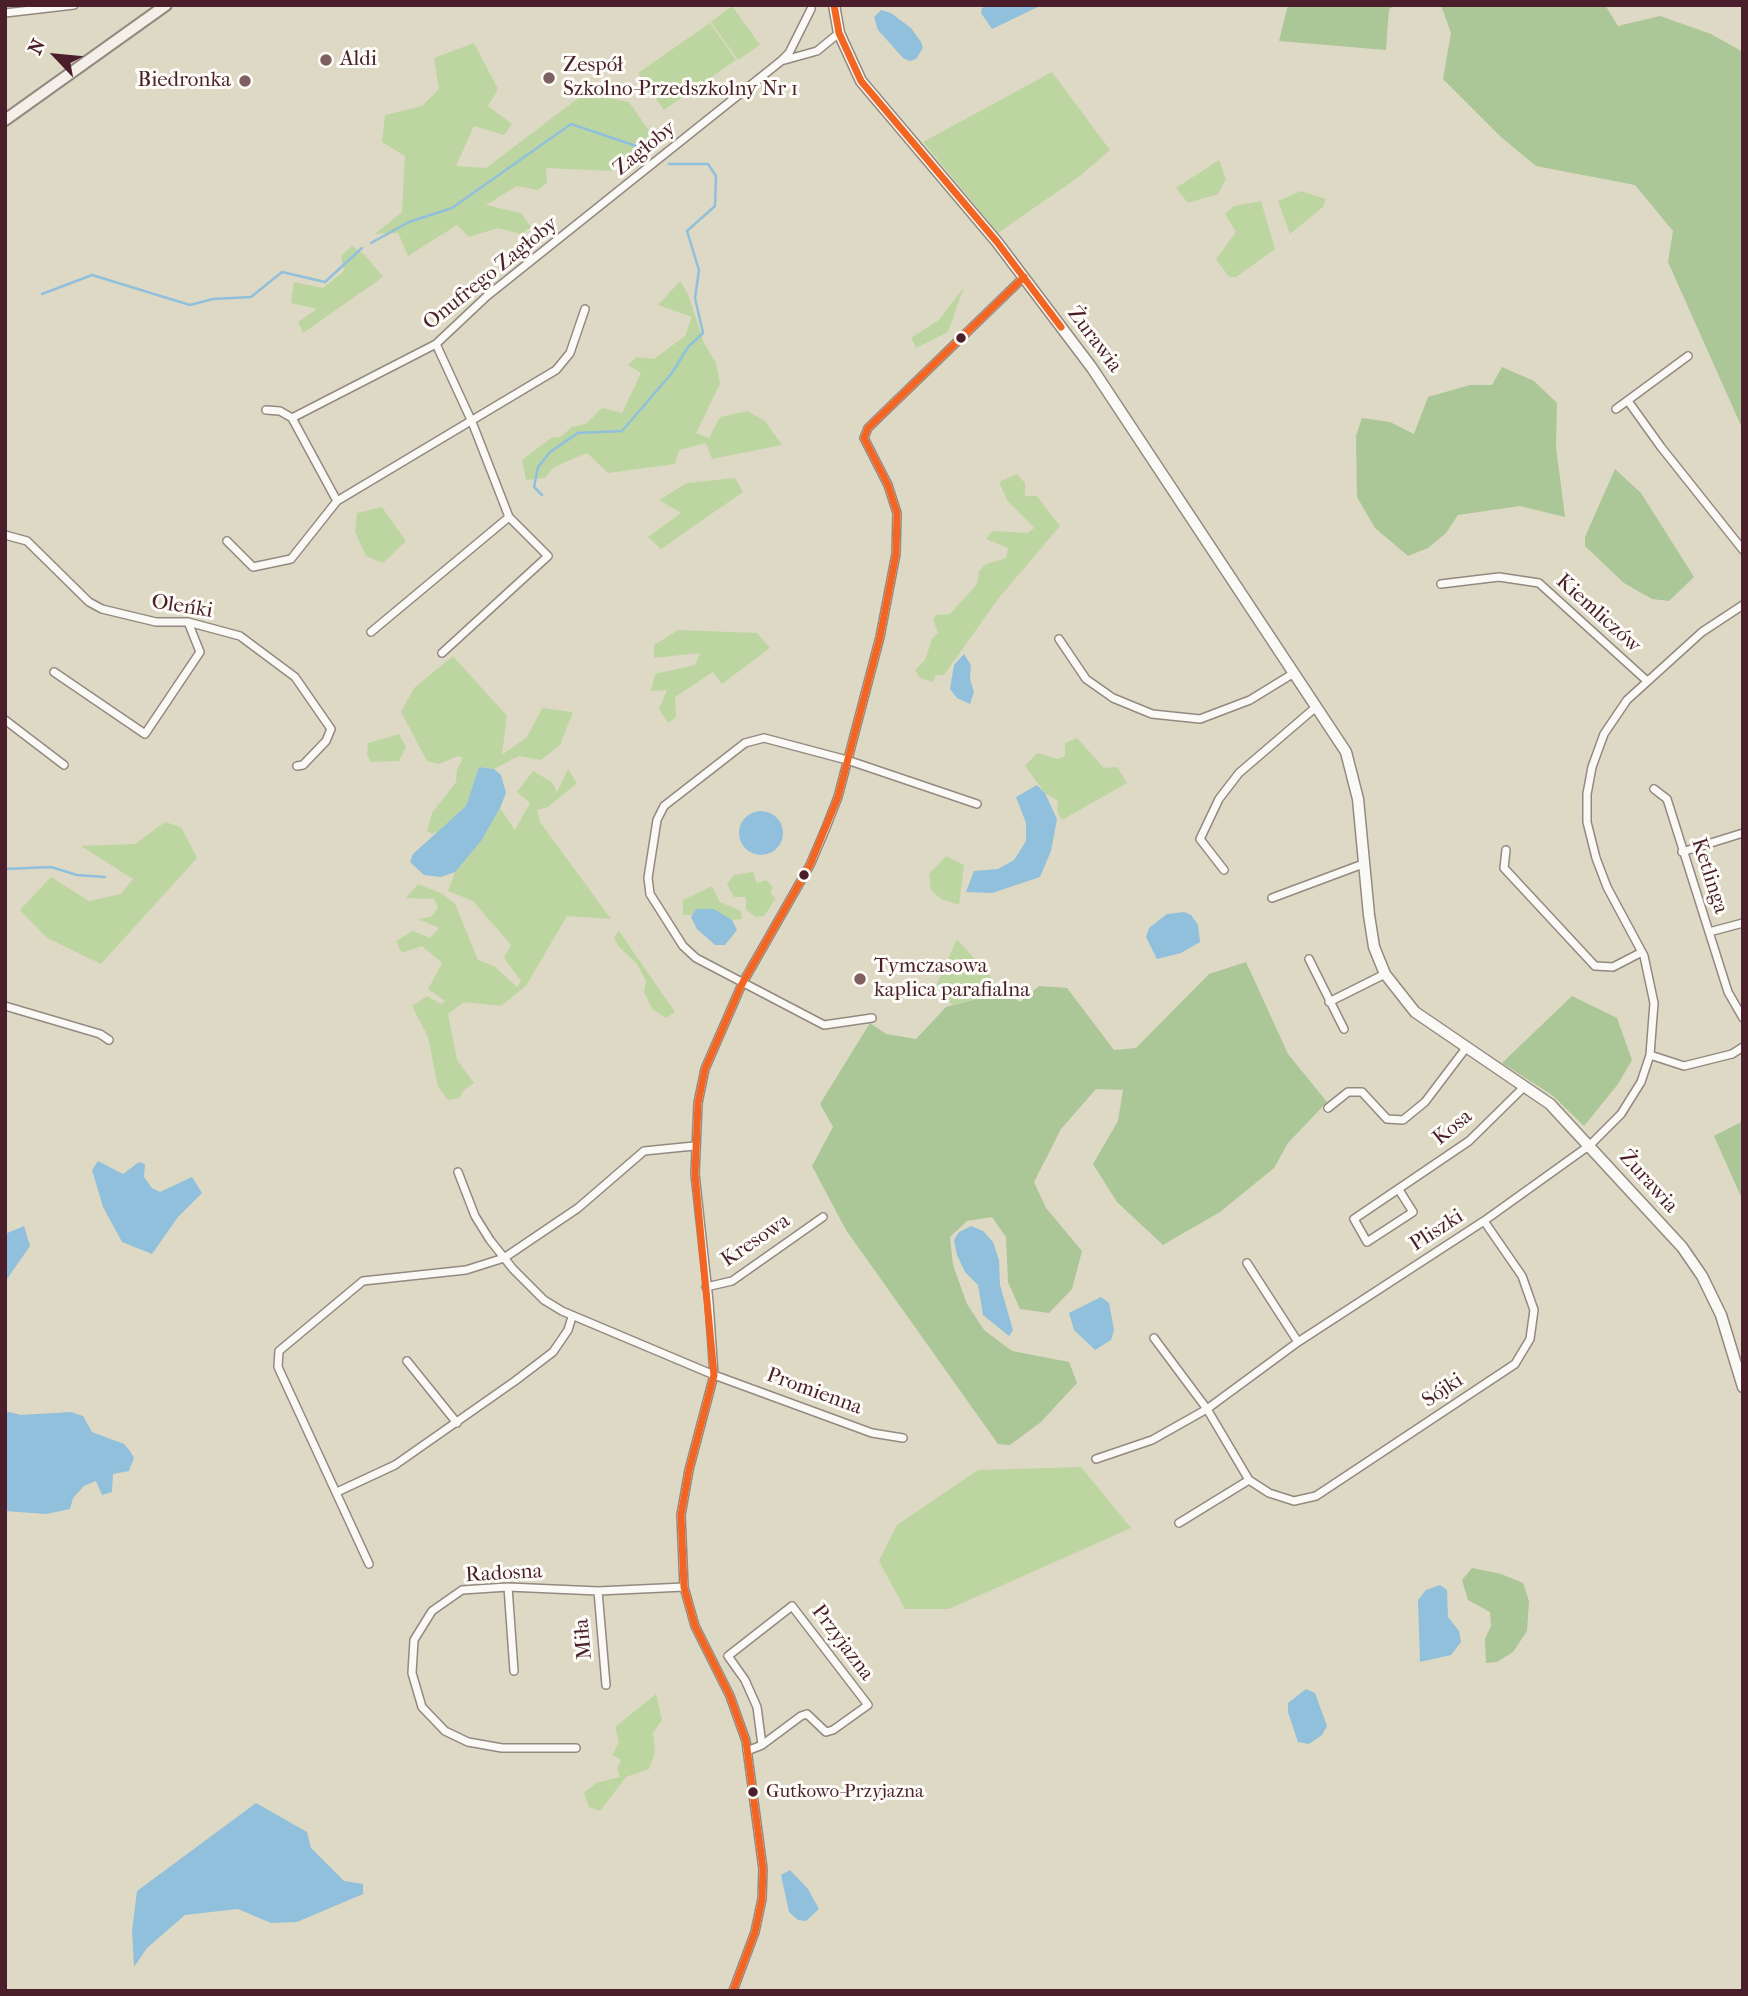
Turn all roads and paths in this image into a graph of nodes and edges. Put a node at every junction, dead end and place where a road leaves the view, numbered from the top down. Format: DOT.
graph roads {
  1 [pos="74,5"];
  2 [pos="166,5"];
  3 [pos="834,5"];
  4 [pos="811,9"];
  5 [pos="5,13"];
  6 [pos="839,33"];
  7 [pos="781,61"];
  8 [pos="5,120"];
  9 [pos="597,210"];
  10 [pos="1024,278"];
  11 [pos="585,309"];
  12 [pos="436,344"];
  13 [pos="1688,356"];
  14 [pos="1628,401"];
  15 [pos="1616,409"];
  16 [pos="266,410"];
  17 [pos="292,418"];
  18 [pos="472,422"];
  19 [pos="337,501"];
  20 [pos="509,517"];
  21 [pos="5,535"];
  22 [pos="227,541"];
  23 [pos="1743,550"];
  24 [pos="1441,584"];
  25 [pos="1743,605"];
  26 [pos="188,622"];
  27 [pos="371,632"];
  28 [pos="1059,639"];
  29 [pos="442,653"];
  30 [pos="54,672"];
  31 [pos="1294,673"];
  32 [pos="1646,680"];
  33 [pos="1316,707"];
  34 [pos="5,720"];
  35 [pos="847,760"];
  36 [pos="64,765"];
  37 [pos="297,766"];
  38 [pos="1654,789"];
  39 [pos="977,804"];
  40 [pos="1743,833"];
  41 [pos="1506,850"];
  42 [pos="1682,852"];
  43 [pos="1363,864"];
  44 [pos="1224,870"];
  45 [pos="1272,898"];
  46 [pos="1743,923"];
  47 [pos="1709,932"];
  48 [pos="1642,952"];
  49 [pos="1309,959"];
  50 [pos="1385,974"];
  51 [pos="742,984"];
  52 [pos="1329,1002"];
  53 [pos="5,1006"];
  54 [pos="872,1017"];
  55 [pos="1743,1018"];
  56 [pos="1344,1028"];
  57 [pos="109,1040"];
  58 [pos="1743,1047"];
  59 [pos="1466,1048"];
  60 [pos="1650,1055"];
  61 [pos="1524,1087"];
  62 [pos="1328,1108"];
  63 [pos="1590,1145"];
  64 [pos="694,1146"];
  65 [pos="458,1172"];
  66 [pos="1399,1190"];
  67 [pos="823,1217"];
  68 [pos="1484,1222"];
  69 [pos="504,1258"];
  70 [pos="1247,1263"];
  71 [pos="706,1287"];
  72 [pos="572,1317"];
  73 [pos="1154,1338"];
  74 [pos="1298,1342"];
  75 [pos="407,1362"];
  76 [pos="714,1375"];
  77 [pos="1743,1387"];
  78 [pos="1207,1409"];
  79 [pos="457,1423"];
  80 [pos="903,1438"];
  81 [pos="1096,1459"];
  82 [pos="1249,1480"];
  83 [pos="337,1492"];
  84 [pos="1179,1524"];
  85 [pos="369,1564"];
  86 [pos="509,1587"];
  87 [pos="684,1587"];
  88 [pos="598,1591"];
  89 [pos="514,1671"];
  90 [pos="606,1685"];
  91 [pos="762,1745"];
  92 [pos="576,1748"];
  93 [pos="747,1751"];
  94 [pos="733,1991"];
  1 -- 5 [label="street"];
  2 -- 8 [label="main road"];
  3 -- 6 [label="street, Żurawia"];
  4 -- 7 [label="street, Zagłoby"];
  6 -- 7 [label="street, Zagłoby"];
  6 -- 10 [label="street, Żurawia"];
  7 -- 9 [label="street, Zagłoby"];
  9 -- 12 [label="street, Onufrego Zagłoby"];
  10 -- 31 [label="street, Żurawia"];
  10 -- 35 [label="street, Kresowa"];
  11 -- 18 [label="street"];
  12 -- 17 [label="street, Onufrego Zagłoby"];
  12 -- 18 [label="street"];
  13 -- 14 [label="street"];
  14 -- 15 [label="street"];
  14 -- 23 [label="street"];
  16 -- 17 [label="street"];
  17 -- 19 [label="street"];
  18 -- 19 [label="street"];
  18 -- 20 [label="street"];
  19 -- 22 [label="street"];
  20 -- 27 [label="street"];
  20 -- 29 [label="street"];
  21 -- 26 [label="street, Oleńki"];
  24 -- 32 [label="street, Kiemliczów"];
  25 -- 32 [label="street, Pliszki"];
  26 -- 30 [label="street, Oleńki"];
  26 -- 37 [label="street, Oleńki"];
  28 -- 31 [label="street"];
  31 -- 33 [label="street, Żurawia"];
  32 -- 48 [label="street, Pliszki"];
  33 -- 43 [label="street, Żurawia"];
  33 -- 44 [label="street"];
  34 -- 36 [label="street"];
  35 -- 39 [label="street"];
  35 -- 51 [label="street, Kresowa"];
  35 -- 51 [label="street"];
  38 -- 42 [label="street, Ketlinga"];
  40 -- 42 [label="street"];
  41 -- 48 [label="street"];
  42 -- 47 [label="street, Ketlinga"];
  43 -- 45 [label="street"];
  43 -- 50 [label="street, Żurawia"];
  46 -- 47 [label="street"];
  47 -- 55 [label="street, Ketlinga"];
  48 -- 60 [label="street, Pliszki"];
  49 -- 52 [label="street"];
  50 -- 52 [label="street"];
  50 -- 59 [label="street, Żurawia"];
  51 -- 54 [label="street"];
  51 -- 64 [label="street, Kresowa"];
  52 -- 56 [label="street"];
  53 -- 57 [label="street"];
  58 -- 60 [label="street"];
  59 -- 61 [label="street, Żurawia"];
  59 -- 62 [label="street"];
  60 -- 63 [label="street, Pliszki"];
  61 -- 63 [label="street, Żurawia"];
  61 -- 66 [label="street, Kosa"];
  63 -- 68 [label="street, Pliszki"];
  63 -- 77 [label="street, Żurawia"];
  64 -- 69 [label="street"];
  64 -- 71 [label="street, Kresowa"];
  65 -- 69 [label="street, Promienna"];
  66 -- 66 [label="street, Kosa"];
  67 -- 71 [label="street, Kresowa"];
  68 -- 74 [label="street, Pliszki"];
  68 -- 82 [label="street, Sójki"];
  69 -- 72 [label="street, Promienna"];
  69 -- 83 [label="street"];
  70 -- 74 [label="street"];
  71 -- 76 [label="street, Kresowa"];
  72 -- 76 [label="street, Promienna"];
  72 -- 79 [label="street"];
  73 -- 78 [label="street"];
  74 -- 78 [label="street, Pliszki"];
  75 -- 79 [label="street"];
  76 -- 80 [label="street, Promienna"];
  76 -- 87 [label="street, Kresowa"];
  78 -- 81 [label="street, Pliszki"];
  78 -- 82 [label="street"];
  79 -- 83 [label="street"];
  82 -- 84 [label="street"];
  83 -- 85 [label="street"];
  86 -- 88 [label="street, Radosna"];
  86 -- 89 [label="street"];
  86 -- 92 [label="street, Radosna"];
  87 -- 88 [label="street, Radosna"];
  87 -- 93 [label="street, Kresowa"];
  88 -- 90 [label="street, Miła"];
  91 -- 91 [label="street, Przyjazna"];
  91 -- 93 [label="street, Przyjazna"];
  93 -- 94 [label="street, Kresowa"];
}
